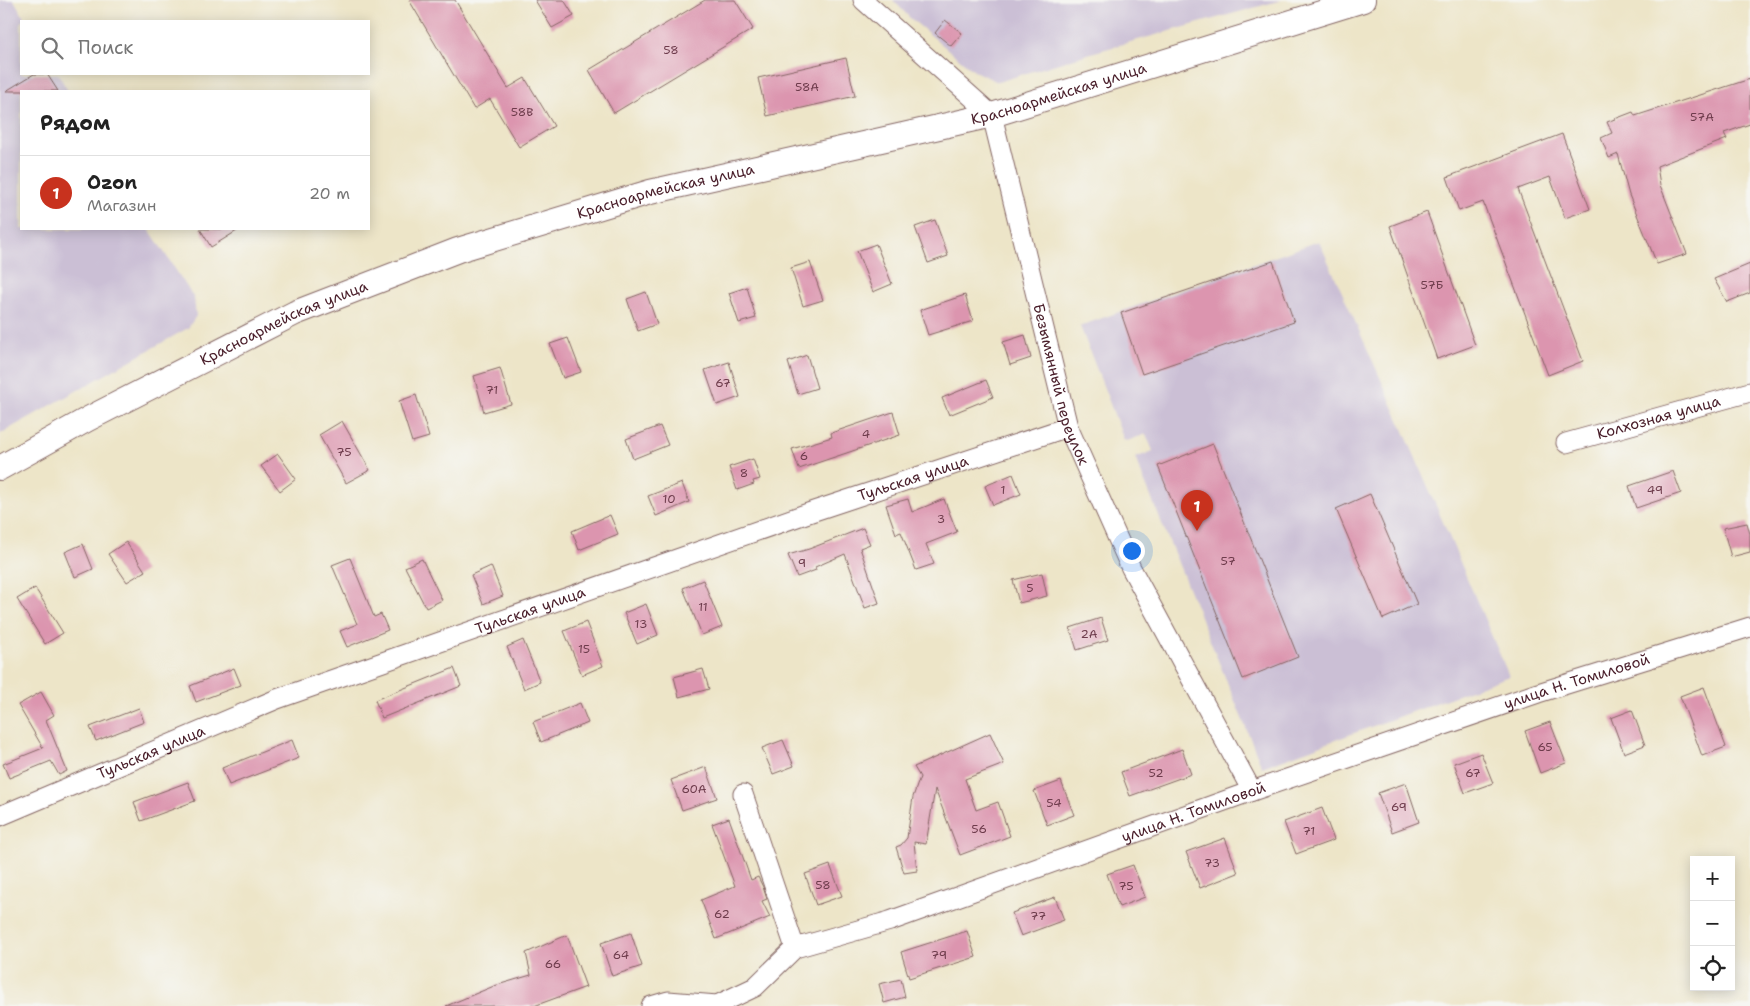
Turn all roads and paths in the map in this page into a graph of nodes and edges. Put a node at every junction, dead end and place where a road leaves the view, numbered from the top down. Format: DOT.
graph roads {
  1 [pos="863,0"];
  2 [pos="1363,0"];
  3 [pos="992,115"];
  4 [pos="1750,392"];
  5 [pos="1068,427"];
  6 [pos="1566,443"];
  7 [pos="0,468"];
  8 [pos="1750,627"];
  9 [pos="1252,791"];
  10 [pos="743,794"];
  11 [pos="0,816"];
  12 [pos="795,948"];
  13 [pos="756,987"];
  14 [pos="651,1006"];
  15 [pos="748,1006"];
  1 -- 3 [label="street"];
  2 -- 3 [label="main road, Красноармейская улица"];
  3 -- 5 [label="street, Безымянный переулок"];
  3 -- 7 [label="main road, Красноармейская улица"];
  4 -- 6 [label="street, Колхозная улица"];
  5 -- 9 [label="street, Безымянный переулок"];
  5 -- 11 [label="street, Тульская улица"];
  8 -- 9 [label="street, улица Н. Томиловой"];
  9 -- 12 [label="street, улица Н. Томиловой"];
  10 -- 12 [label="street"];
  12 -- 13 [label="street, улица Н. Томиловой"];
  13 -- 14 [label="street, улица Н. Томиловой"];
  13 -- 15 [label="street"];
}
